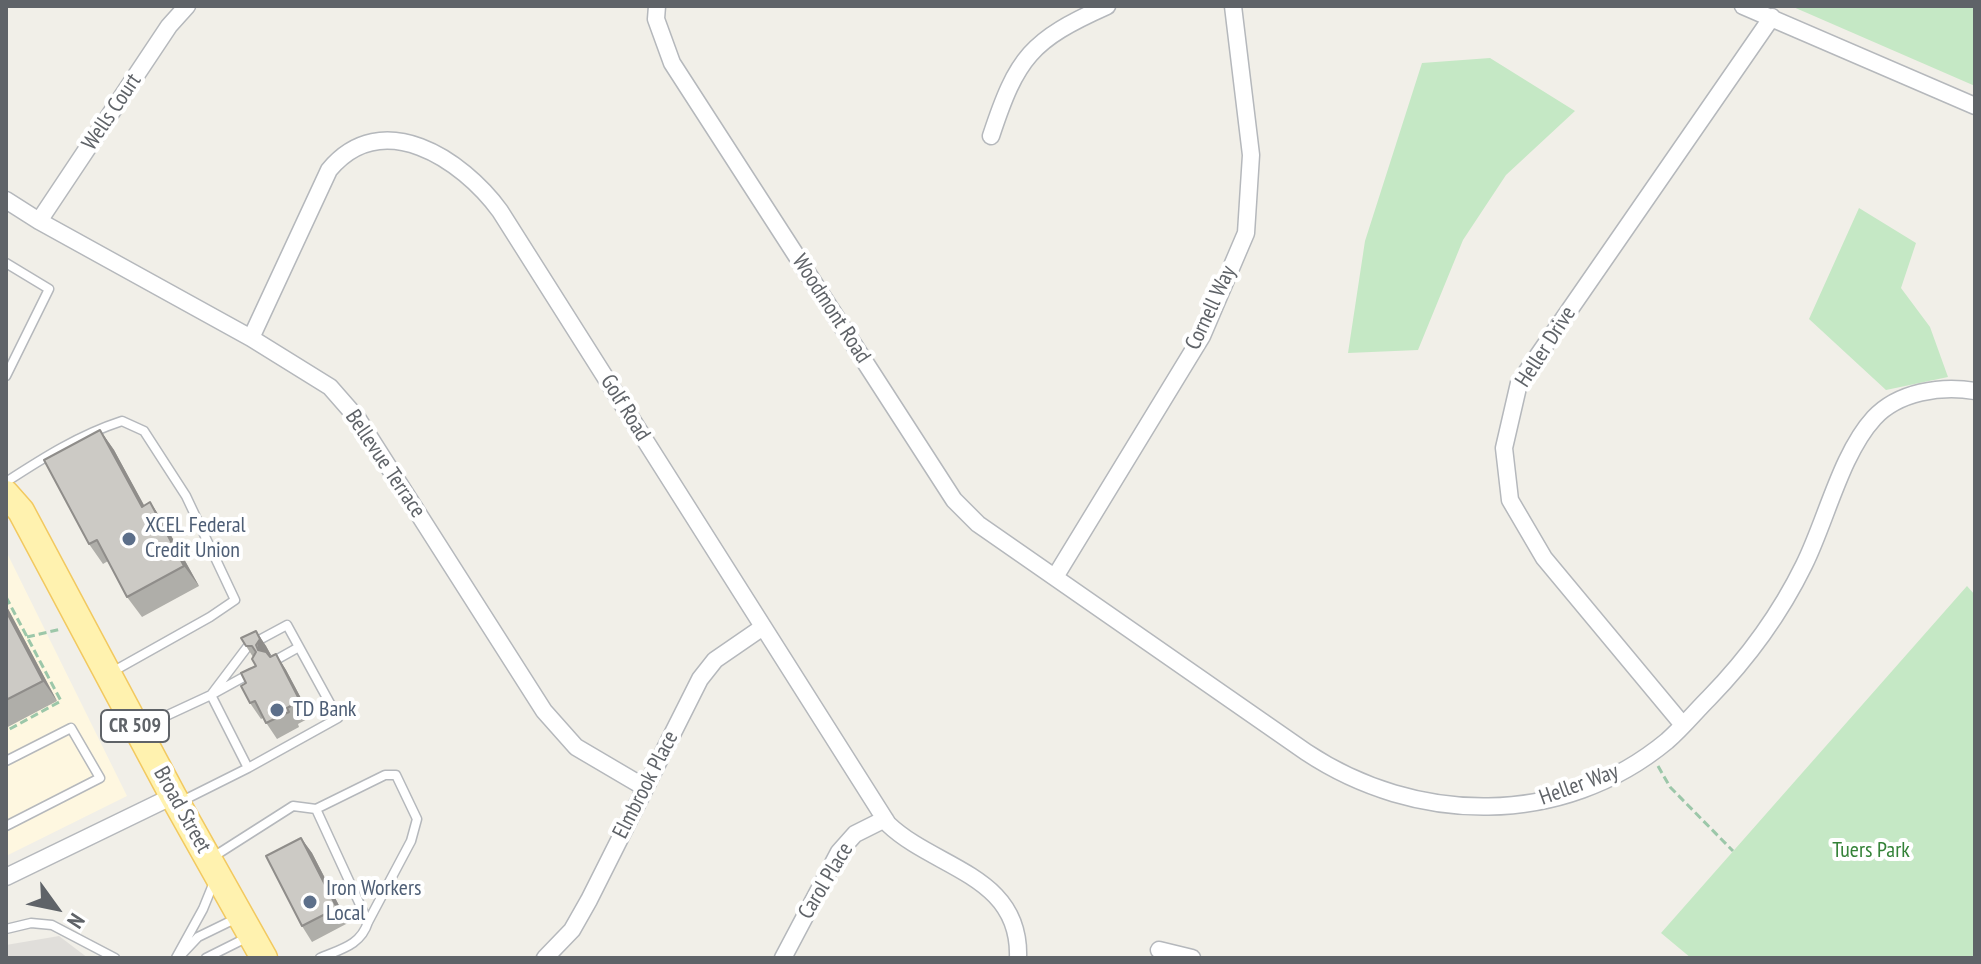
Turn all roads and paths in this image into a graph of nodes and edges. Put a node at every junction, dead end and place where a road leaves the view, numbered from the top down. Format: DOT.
graph roads {
  1 [pos="187,6"];
  2 [pos="657,6"];
  3 [pos="1107,6"];
  4 [pos="1233,6"];
  5 [pos="1743,6"];
  6 [pos="1772,17"];
  7 [pos="1975,106"];
  8 [pos="991,136"];
  9 [pos="6,200"];
  10 [pos="39,221"];
  11 [pos="6,263"];
  12 [pos="251,338"];
  13 [pos="6,376"];
  14 [pos="1975,391"];
  15 [pos="6,482"];
  16 [pos="6,494"];
  17 [pos="1055,577"];
  18 [pos="6,597"];
  19 [pos="763,627"];
  20 [pos="61,629"];
  21 [pos="27,637"];
  22 [pos="299,647"];
  23 [pos="274,661"];
  24 [pos="260,668"];
  25 [pos="108,674"];
  26 [pos="211,695"];
  27 [pos="1683,725"];
  28 [pos="137,729"];
  29 [pos="6,731"];
  30 [pos="1649,753"];
  31 [pos="6,761"];
  32 [pos="248,768"];
  33 [pos="644,787"];
  34 [pos="175,799"];
  35 [pos="316,809"];
  36 [pos="885,819"];
  37 [pos="6,826"];
  38 [pos="1733,851"];
  39 [pos="213,866"];
  40 [pos="7,874"];
  41 [pos="368,922"];
  42 [pos="6,929"];
  43 [pos="252,936"];
  44 [pos="1159,950"];
  45 [pos="115,958"];
  46 [pos="177,958"];
  47 [pos="206,958"];
  48 [pos="320,958"];
  49 [pos="545,958"];
  50 [pos="783,958"];
  51 [pos="1018,958"];
  52 [pos="1192,958"];
  1 -- 10 [label="street, Wells Court"];
  2 -- 17 [label="street, Woodmont Road"];
  3 -- 8 [label="street"];
  4 -- 17 [label="street, Cornell Way"];
  5 -- 6 [label="street"];
  6 -- 7 [label="street"];
  6 -- 27 [label="street, Heller Drive"];
  9 -- 10 [label="street, Bellevue Terrace"];
  10 -- 12 [label="street, Bellevue Terrace"];
  11 -- 13 [label="lane"];
  12 -- 19 [label="street, Golf Road"];
  12 -- 33 [label="street, Bellevue Terrace"];
  14 -- 27 [label="street, Heller Way"];
  15 -- 25 [label="lane"];
  16 -- 25 [label="main road, Broad Street / CR 509"];
  17 -- 30 [label="street, Heller Way"];
  18 -- 21 [label="path"];
  19 -- 33 [label="street, Elmbrook Place"];
  19 -- 36 [label="street, Golf Road"];
  20 -- 21 [label="path"];
  21 -- 29 [label="path"];
  22 -- 23 [label="lane"];
  22 -- 26 [label="lane"];
  22 -- 32 [label="lane"];
  24 -- 26 [label="lane"];
  25 -- 28 [label="main road, Broad Street / CR 509"];
  26 -- 28 [label="lane"];
  26 -- 32 [label="lane"];
  27 -- 30 [label="street, Heller Way"];
  28 -- 34 [label="main road, Broad Street / CR 509"];
  30 -- 38 [label="path"];
  31 -- 37 [label="lane"];
  32 -- 34 [label="lane"];
  33 -- 49 [label="street, Elmbrook Place"];
  34 -- 39 [label="main road, Broad Street / CR 509"];
  34 -- 40 [label="street"];
  35 -- 39 [label="lane"];
  35 -- 41 [label="lane"];
  35 -- 41 [label="lane"];
  36 -- 50 [label="street, Carol Place"];
  36 -- 51 [label="street, Golf Road"];
  39 -- 43 [label="main road, Broad Street / CR 509"];
  39 -- 46 [label="lane"];
  41 -- 48 [label="lane"];
  42 -- 45 [label="lane"];
  43 -- 46 [label="lane"];
  43 -- 47 [label="lane"];
  44 -- 52 [label="street"];
}
